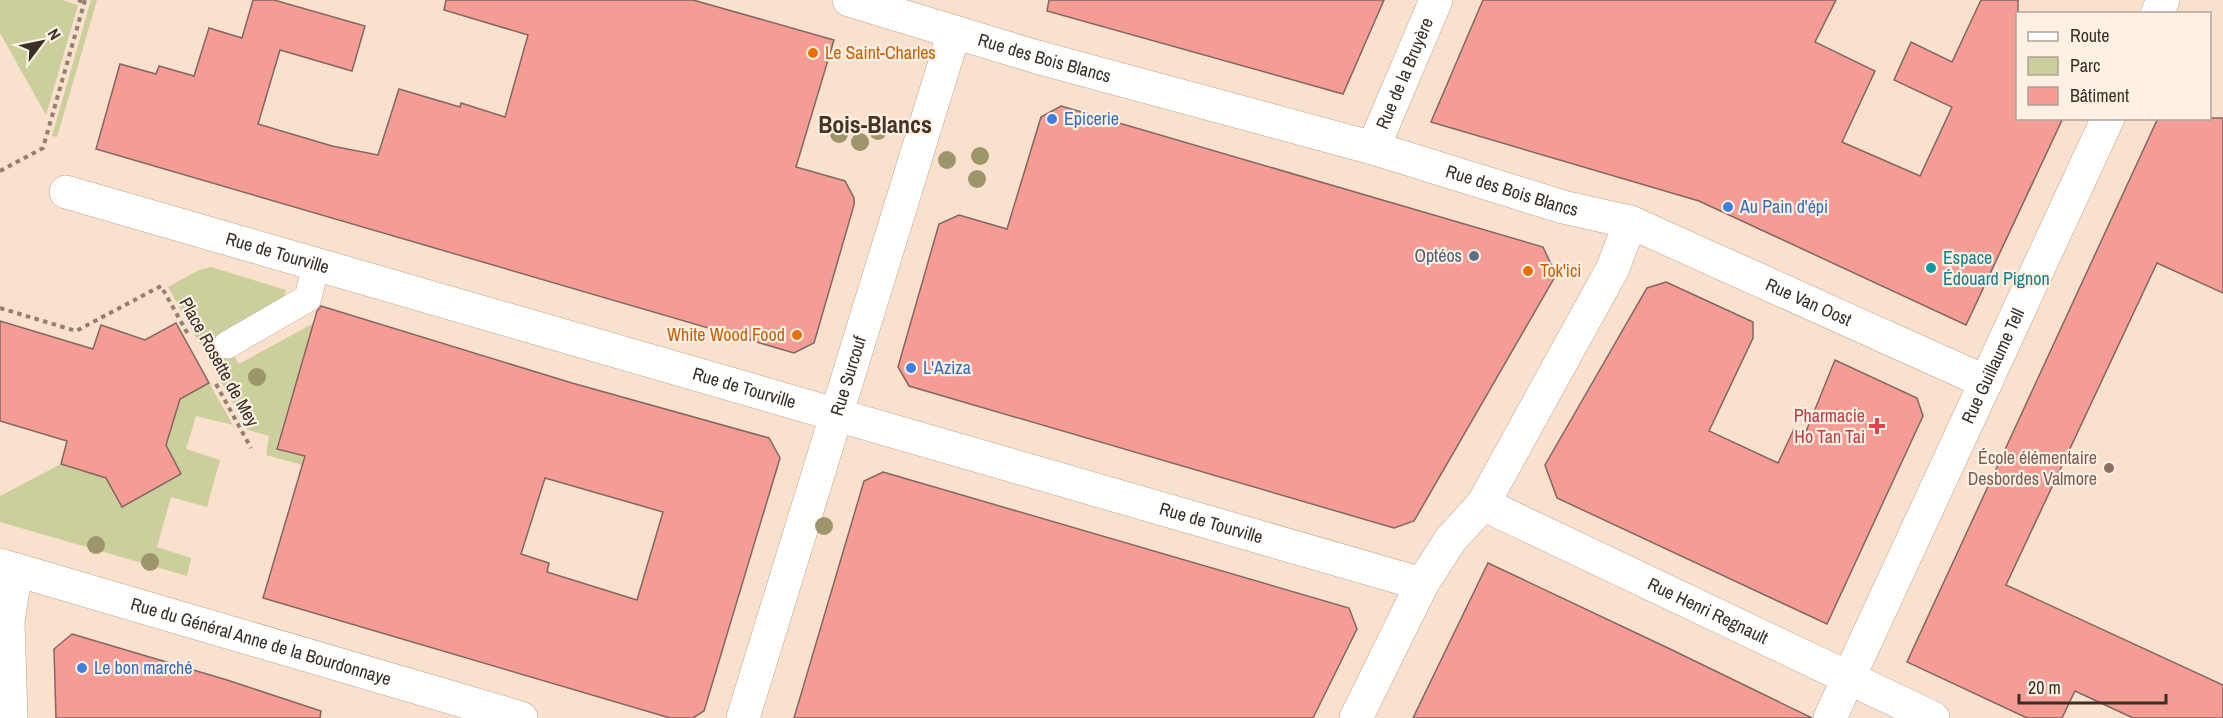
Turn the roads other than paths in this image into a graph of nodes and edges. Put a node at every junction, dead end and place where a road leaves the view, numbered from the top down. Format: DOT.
graph roads {
  1 [pos="849,0"];
  2 [pos="1436,0"];
  3 [pos="954,33"];
  4 [pos="2107,120"];
  5 [pos="1373,148"];
  6 [pos="66,192"];
  7 [pos="1630,222"];
  8 [pos="316,264"];
  9 [pos="227,345"];
  10 [pos="1986,382"];
  11 [pos="838,414"];
  12 [pos="1483,504"];
  13 [pos="8,567"];
  14 [pos="1422,584"];
  15 [pos="1849,677"];
  16 [pos="11,718"];
  17 [pos="521,718"];
  18 [pos="743,718"];
  19 [pos="1356,718"];
  20 [pos="1830,718"];
  21 [pos="1933,718"];
  1 -- 3 [label="street, Rue des Bois Blancs"];
  2 -- 5 [label="street, Rue de la Bruyère"];
  3 -- 5 [label="street, Rue des Bois Blancs"];
  3 -- 11 [label="street, Rue Surcouf"];
  4 -- 10 [label="street, Rue Guillaume Tell"];
  5 -- 7 [label="street, Rue des Bois Blancs"];
  6 -- 8 [label="street, Rue de Tourville"];
  7 -- 10 [label="street, Rue Van Oost"];
  7 -- 12 [label="street"];
  8 -- 9 [label="lane"];
  8 -- 11 [label="street, Rue de Tourville"];
  10 -- 15 [label="street, Rue Guillaume Tell"];
  11 -- 14 [label="street, Rue de Tourville"];
  11 -- 18 [label="street, Rue Surcouf"];
  12 -- 14 [label="street"];
  12 -- 15 [label="street, Rue Henri Regnault"];
  13 -- 16 [label="street"];
  13 -- 17 [label="street, Rue du Général Anne de la Bourdonnaye"];
  14 -- 19 [label="street"];
  15 -- 20 [label="street, Rue Guillaume Tell"];
  15 -- 21 [label="street, Rue Henri Regnault"];
}
